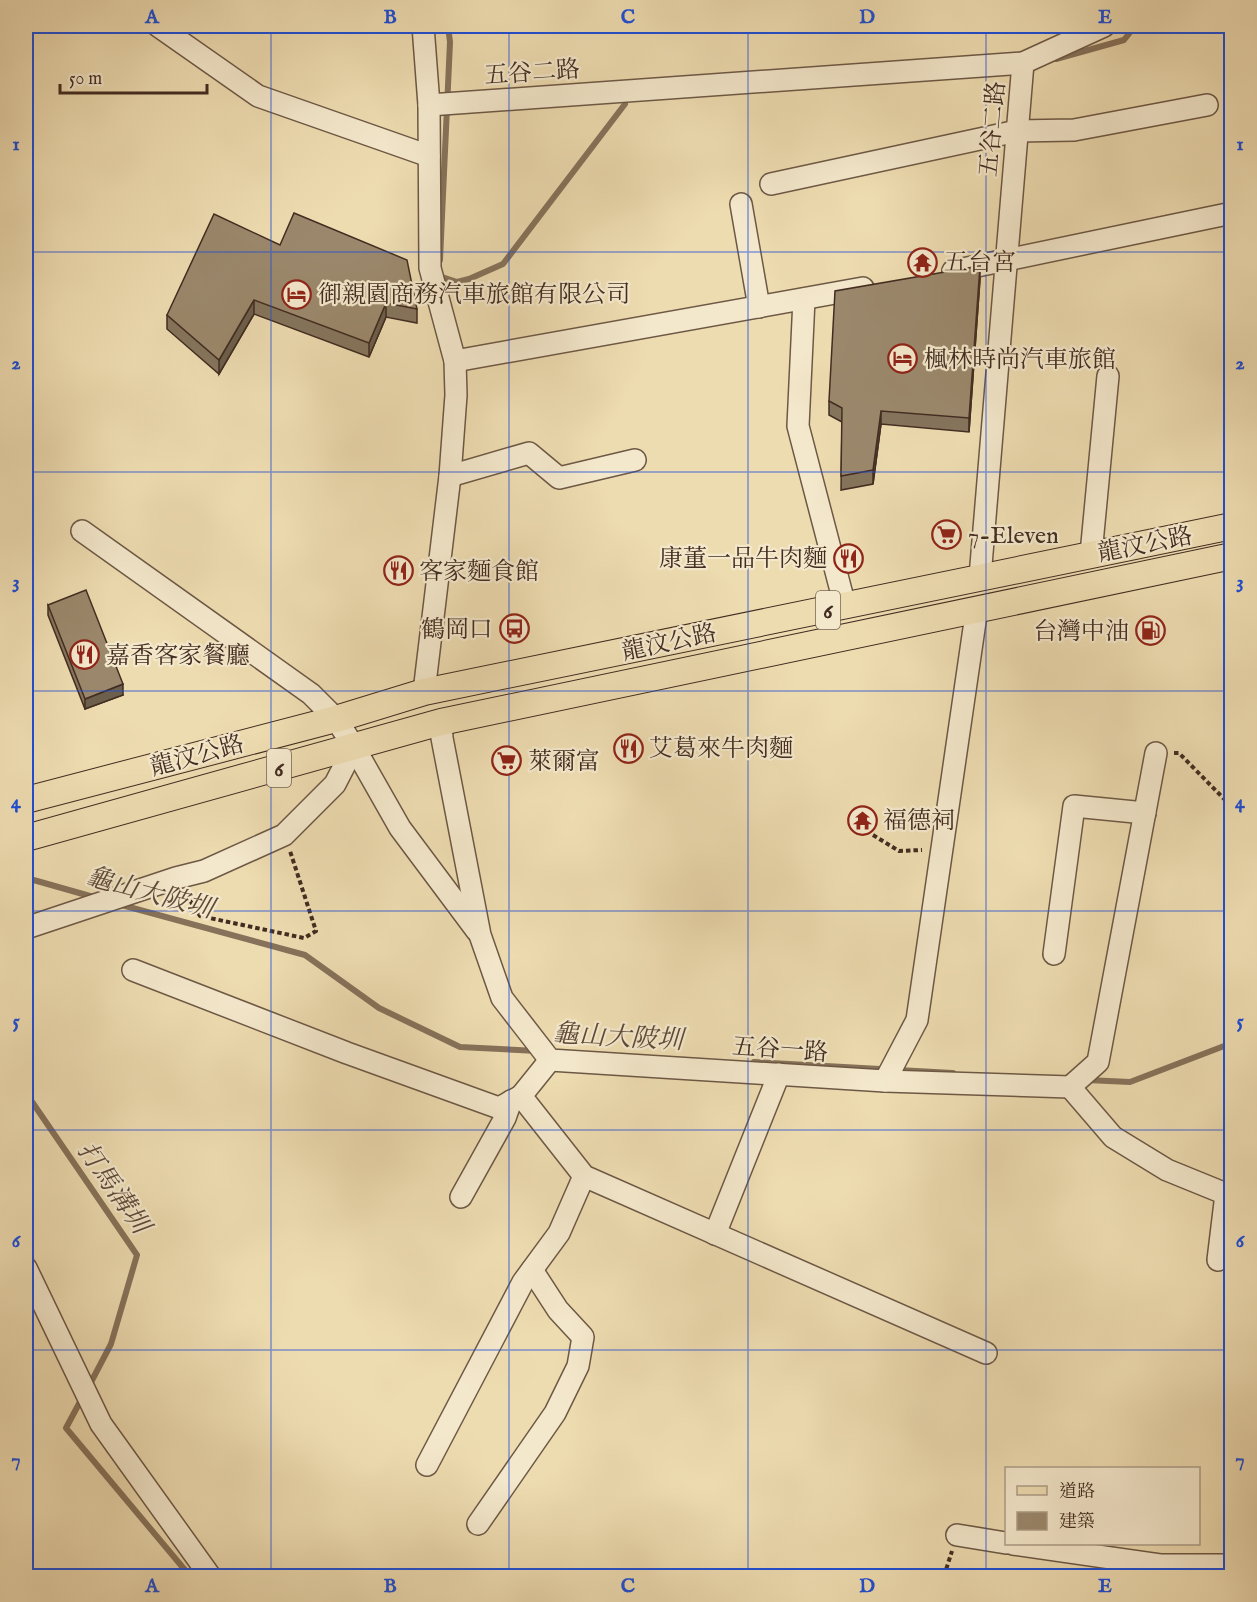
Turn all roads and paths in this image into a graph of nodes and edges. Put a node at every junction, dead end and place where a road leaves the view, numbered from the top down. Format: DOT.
graph roads {
  1 [pos="158,26"];
  2 [pos="423,26"];
  3 [pos="1102,26"];
  4 [pos="1023,63"];
  5 [pos="435,105"];
  6 [pos="1207,105"];
  7 [pos="1017,131"];
  8 [pos="429,156"];
  9 [pos="771,184"];
  10 [pos="741,204"];
  11 [pos="1232,213"];
  12 [pos="1006,261"];
  13 [pos="938,274"];
  14 [pos="881,284"];
  15 [pos="804,298"];
  16 [pos="759,307"];
  17 [pos="455,361"];
  18 [pos="1108,376"];
  19 [pos="636,460"];
  20 [pos="450,476"];
  21 [pos="1232,526"];
  22 [pos="82,531"];
  23 [pos="1091,554"];
  24 [pos="1232,556"];
  25 [pos="980,577"];
  26 [pos="845,606"];
  27 [pos="977,608"];
  28 [pos="424,692"];
  29 [pos="336,719"];
  30 [pos="441,722"];
  31 [pos="354,747"];
  32 [pos="1156,753"];
  33 [pos="26,800"];
  34 [pos="1232,807"];
  35 [pos="1145,813"];
  36 [pos="284,835"];
  37 [pos="873,835"];
  38 [pos="26,838"];
  39 [pos="943,845"];
  40 [pos="176,878"];
  41 [pos="26,928"];
  42 [pos="480,935"];
  43 [pos="1054,954"];
  44 [pos="133,970"];
  45 [pos="550,1060"];
  46 [pos="778,1074"];
  47 [pos="885,1081"];
  48 [pos="1070,1087"];
  49 [pos="516,1098"];
  50 [pos="584,1176"];
  51 [pos="461,1197"];
  52 [pos="715,1234"];
  53 [pos="1218,1260"];
  54 [pos="26,1268"];
  55 [pos="532,1270"];
  56 [pos="986,1353"];
  57 [pos="427,1465"];
  58 [pos="478,1524"];
  59 [pos="957,1535"];
  60 [pos="1005,1543"];
  61 [pos="1019,1545"];
  62 [pos="1232,1565"];
  63 [pos="210,1576"];
  1 -- 8 [label="street"];
  2 -- 5 [label="street"];
  3 -- 4 [label="street"];
  4 -- 5 [label="street, 五谷二路"];
  4 -- 7 [label="street, 五谷二路"];
  5 -- 8 [label="street"];
  6 -- 7 [label="street"];
  7 -- 9 [label="street"];
  7 -- 12 [label="street, 五谷二路"];
  8 -- 17 [label="street"];
  10 -- 16 [label="street"];
  11 -- 12 [label="street"];
  12 -- 13 [label="street"];
  12 -- 25 [label="street, 五谷二路"];
  14 -- 15 [label="street"];
  15 -- 16 [label="street"];
  15 -- 26 [label="street"];
  16 -- 17 [label="street"];
  17 -- 20 [label="street"];
  18 -- 23 [label="street"];
  19 -- 20 [label="street"];
  20 -- 28 [label="street"];
  21 -- 23 [label="main road, 龍汶公路 / 6"];
  22 -- 29 [label="street"];
  23 -- 25 [label="main road, 龍汶公路 / 6"];
  24 -- 27 [label="main road, 龍汶公路 / 6"];
  25 -- 26 [label="main road, 龍汶公路 / 6"];
  26 -- 28 [label="main road, 龍汶公路 / 6"];
  27 -- 30 [label="main road, 龍汶公路 / 6"];
  27 -- 39 [label="street"];
  28 -- 29 [label="main road, 龍汶公路 / 6"];
  28 -- 30 [label="main road"];
  29 -- 31 [label="street"];
  29 -- 33 [label="main road, 龍汶公路 / 6"];
  30 -- 31 [label="main road, 龍汶公路 / 6"];
  30 -- 42 [label="street"];
  31 -- 36 [label="street"];
  31 -- 38 [label="main road, 龍汶公路 / 6"];
  31 -- 42 [label="street"];
  32 -- 34 [label="path"];
  32 -- 35 [label="street"];
  35 -- 43 [label="street"];
  35 -- 48 [label="street"];
  36 -- 40 [label="street"];
  36 -- 40 [label="path"];
  37 -- 39 [label="path"];
  39 -- 47 [label="street"];
  40 -- 41 [label="street"];
  42 -- 45 [label="street"];
  44 -- 49 [label="street"];
  45 -- 46 [label="street, 五谷一路"];
  45 -- 49 [label="street"];
  46 -- 47 [label="street, 五谷一路"];
  46 -- 52 [label="street"];
  47 -- 48 [label="street, 五谷一路"];
  48 -- 53 [label="street"];
  49 -- 50 [label="street"];
  49 -- 51 [label="street"];
  50 -- 52 [label="street"];
  50 -- 55 [label="street"];
  52 -- 56 [label="street"];
  54 -- 63 [label="street"];
  55 -- 57 [label="street"];
  55 -- 58 [label="street"];
  59 -- 60 [label="street"];
  61 -- 62 [label="street"];
}
